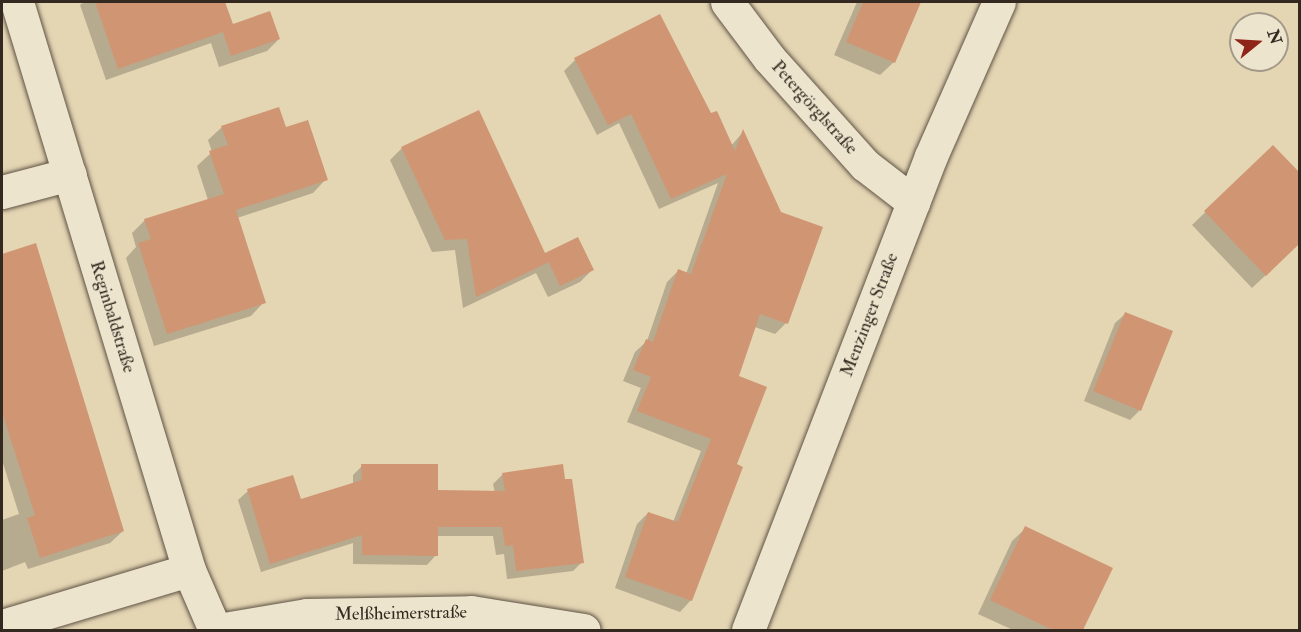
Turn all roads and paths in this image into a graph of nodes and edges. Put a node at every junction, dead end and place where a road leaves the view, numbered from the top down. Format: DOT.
graph roads {
  1 [pos="17,2"];
  2 [pos="727,2"];
  3 [pos="999,2"];
  4 [pos="70,174"];
  5 [pos="2,192"];
  6 [pos="914,202"];
  7 [pos="189,570"];
  8 [pos="2,626"];
  9 [pos="217,630"];
  10 [pos="584,630"];
  11 [pos="748,630"];
  1 -- 4 [label="street, Reginbaldstraße"];
  2 -- 6 [label="street, Petergörglstraße"];
  3 -- 6 [label="street, Menzinger Straße"];
  4 -- 5 [label="street"];
  4 -- 7 [label="street, Reginbaldstraße"];
  6 -- 11 [label="street, Menzinger Straße"];
  7 -- 8 [label="street"];
  7 -- 9 [label="street, Reginbaldstraße"];
  9 -- 10 [label="street, Melßheimerstraße"];
}
